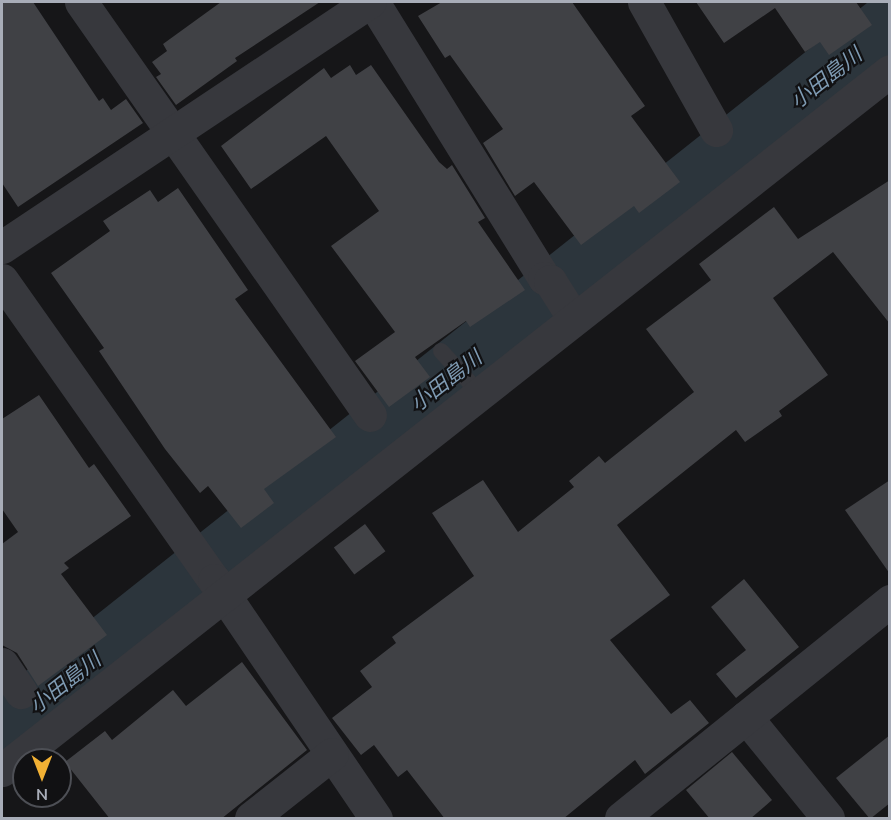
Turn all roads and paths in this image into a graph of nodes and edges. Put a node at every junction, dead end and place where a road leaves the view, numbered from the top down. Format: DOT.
graph roads {
  1 [pos="81,2"];
  2 [pos="372,2"];
  3 [pos="644,2"];
  4 [pos="890,71"];
  5 [pos="716,130"];
  6 [pos="173,132"];
  7 [pos="2,247"];
  8 [pos="2,280"];
  9 [pos="562,300"];
  10 [pos="446,356"];
  11 [pos="472,386"];
  12 [pos="370,415"];
  13 [pos="214,579"];
  14 [pos="890,601"];
  15 [pos="2,664"];
  16 [pos="21,692"];
  17 [pos="746,717"];
  18 [pos="332,754"];
  19 [pos="2,770"];
  20 [pos="250,819"];
  21 [pos="376,819"];
  22 [pos="621,819"];
  23 [pos="828,819"];
  1 -- 6 [label="street"];
  2 -- 6 [label="street"];
  2 -- 9 [label="street"];
  3 -- 5 [label="street"];
  4 -- 9 [label="street"];
  6 -- 7 [label="street"];
  6 -- 12 [label="street"];
  8 -- 13 [label="street"];
  9 -- 11 [label="street"];
  10 -- 11 [label="lane"];
  11 -- 13 [label="street"];
  13 -- 18 [label="street"];
  13 -- 19 [label="street"];
  14 -- 17 [label="street"];
  15 -- 16 [label="street"];
  17 -- 22 [label="street"];
  17 -- 23 [label="street"];
  18 -- 20 [label="street"];
  18 -- 21 [label="street"];
}
